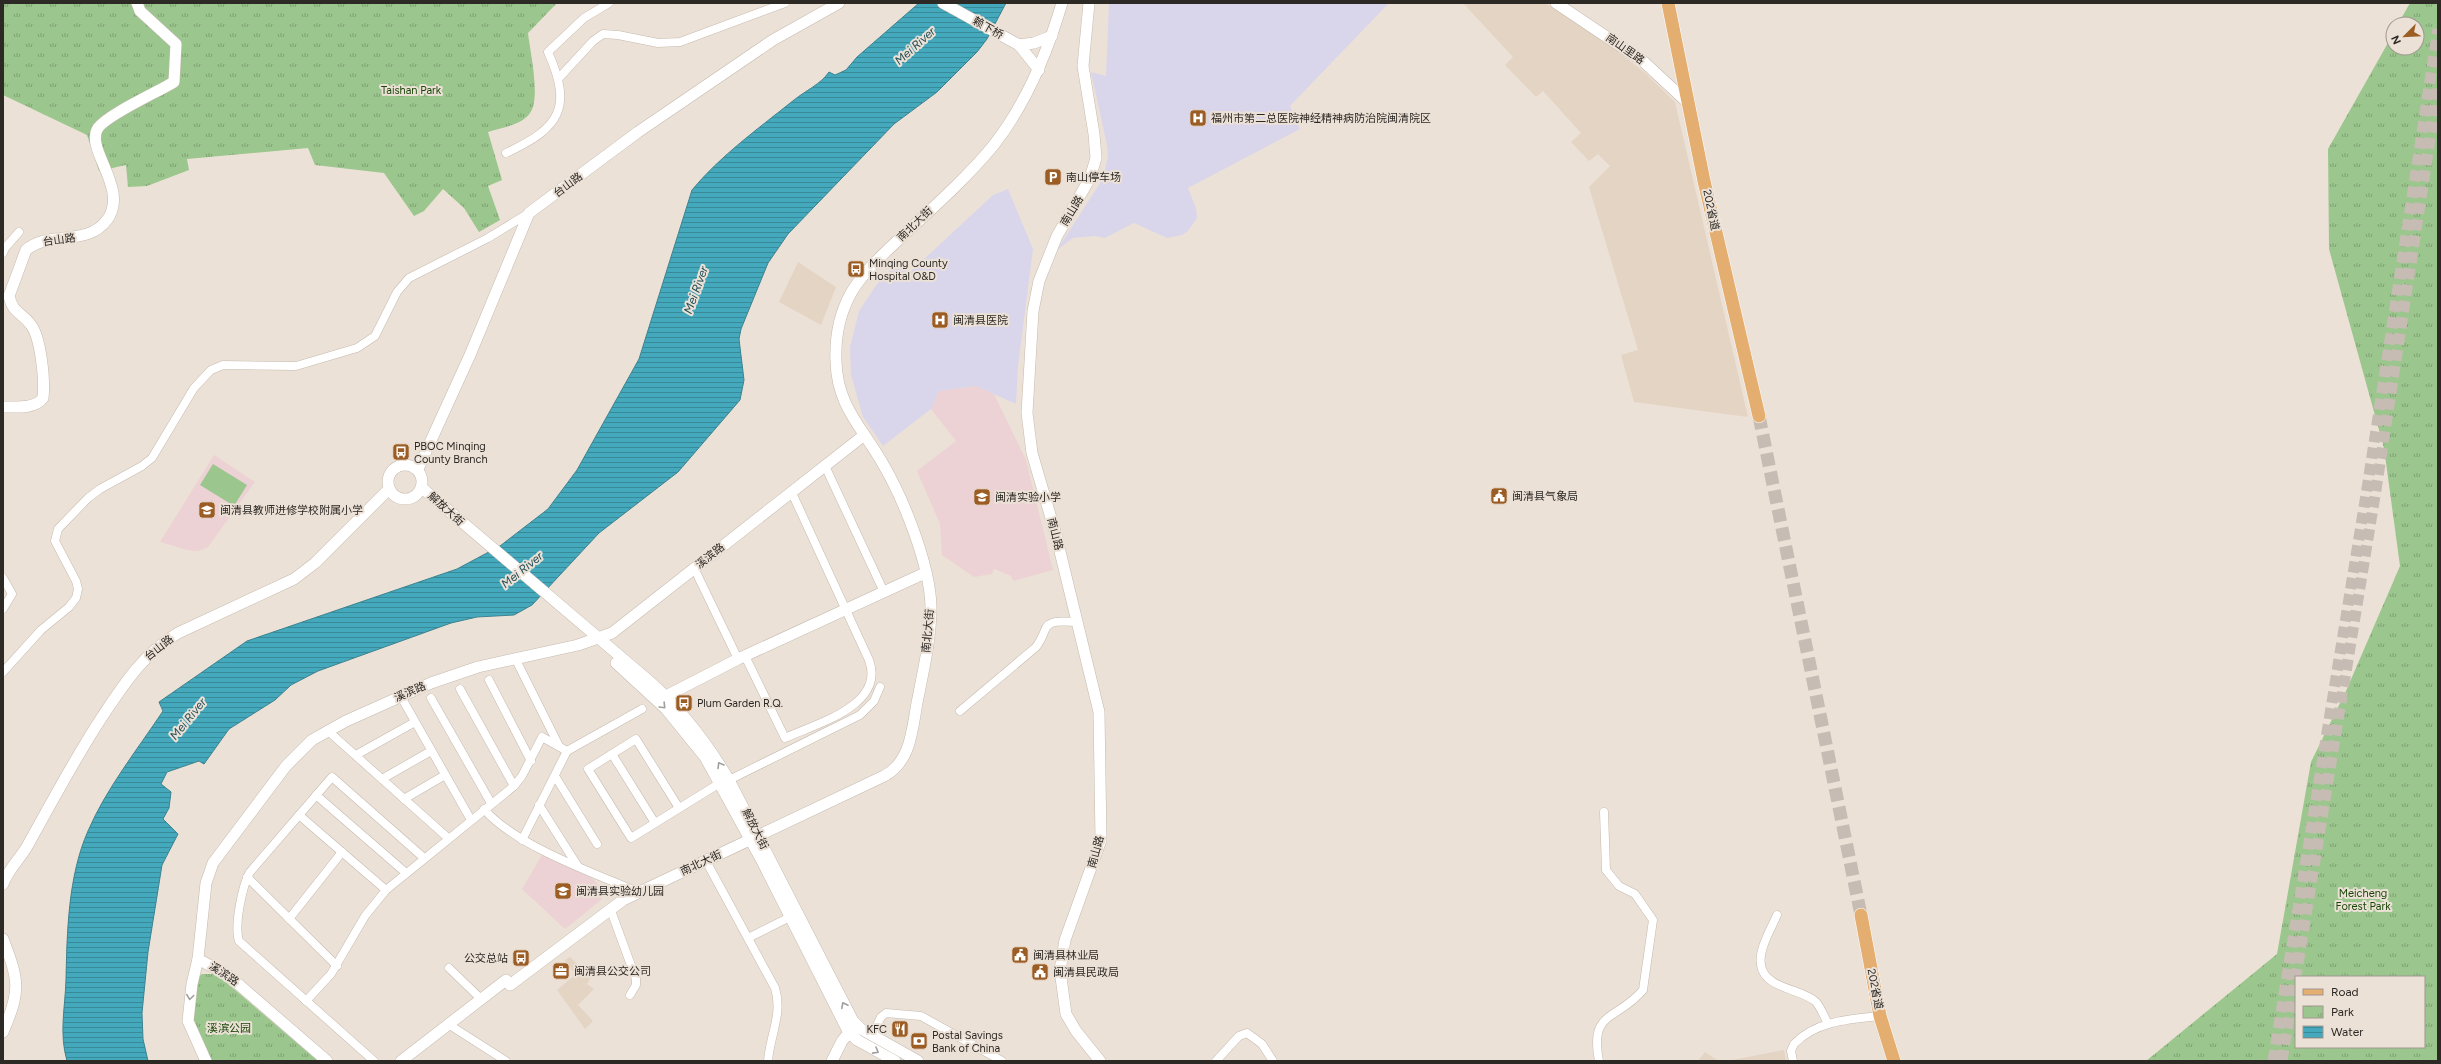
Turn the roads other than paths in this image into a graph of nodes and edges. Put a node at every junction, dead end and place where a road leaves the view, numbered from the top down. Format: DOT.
graph roads {
  1 [pos="137,3"];
  2 [pos="609,3"];
  3 [pos="785,3"];
  4 [pos="839,3"];
  5 [pos="943,3"];
  6 [pos="1062,3"];
  7 [pos="1089,3"];
  8 [pos="1556,3"];
  9 [pos="1668,3"];
  10 [pos="1052,36"];
  11 [pos="1015,43"];
  12 [pos="1039,70"];
  13 [pos="559,78"];
  14 [pos="1688,103"];
  15 [pos="506,153"];
  16 [pos="529,213"];
  17 [pos="19,232"];
  18 [pos="3,254"];
  19 [pos="3,407"];
  20 [pos="1758,416"];
  21 [pos="863,436"];
  22 [pos="825,466"];
  23 [pos="418,469"];
  24 [pos="389,489"];
  25 [pos="420,490"];
  26 [pos="792,493"];
  27 [pos="694,568"];
  28 [pos="925,573"];
  29 [pos="3,578"];
  30 [pos="884,592"];
  31 [pos="846,609"];
  32 [pos="3,610"];
  33 [pos="1077,622"];
  34 [pos="595,640"];
  35 [pos="742,657"];
  36 [pos="515,658"];
  37 [pos="3,672"];
  38 [pos="489,680"];
  39 [pos="880,687"];
  40 [pos="460,689"];
  41 [pos="400,695"];
  42 [pos="666,696"];
  43 [pos="431,698"];
  44 [pos="642,709"];
  45 [pos="960,711"];
  46 [pos="415,722"];
  47 [pos="327,730"];
  48 [pos="559,746"];
  49 [pos="431,751"];
  50 [pos="567,751"];
  51 [pos="612,754"];
  52 [pos="356,755"];
  53 [pos="531,761"];
  54 [pos="445,775"];
  55 [pos="554,776"];
  56 [pos="382,779"];
  57 [pos="724,782"];
  58 [pos="514,786"];
  59 [pos="316,795"];
  60 [pos="404,799"];
  61 [pos="491,803"];
  62 [pos="540,805"];
  63 [pos="679,808"];
  64 [pos="484,809"];
  65 [pos="1604,812"];
  66 [pos="299,815"];
  67 [pos="470,820"];
  68 [pos="655,823"];
  69 [pos="448,838"];
  70 [pos="754,838"];
  71 [pos="522,840"];
  72 [pos="597,844"];
  73 [pos="342,852"];
  74 [pos="424,858"];
  75 [pos="706,860"];
  76 [pos="577,865"];
  77 [pos="406,873"];
  78 [pos="247,877"];
  79 [pos="3,882"];
  80 [pos="386,890"];
  81 [pos="638,892"];
  82 [pos="610,908"];
  83 [pos="1777,915"];
  84 [pos="1861,915"];
  85 [pos="790,917"];
  86 [pos="289,919"];
  87 [pos="748,938"];
  88 [pos="3,939"];
  89 [pos="198,959"];
  90 [pos="336,966"];
  91 [pos="449,968"];
  92 [pos="630,995"];
  93 [pos="480,999"];
  94 [pos="306,1001"];
  95 [pos="1880,1016"];
  96 [pos="448,1024"];
  97 [pos="1828,1024"];
  98 [pos="853,1029"];
  99 [pos="875,1029"];
  100 [pos="3,1032"];
  101 [pos="206,1061"];
  102 [pos="327,1061"];
  103 [pos="374,1061"];
  104 [pos="401,1061"];
  105 [pos="506,1061"];
  106 [pos="768,1061"];
  107 [pos="832,1061"];
  108 [pos="895,1061"];
  109 [pos="918,1061"];
  110 [pos="1002,1061"];
  111 [pos="1100,1061"];
  112 [pos="1216,1061"];
  113 [pos="1273,1061"];
  114 [pos="1599,1061"];
  115 [pos="1793,1061"];
  116 [pos="1894,1061"];
  1 -- 19 [label="street, 台山路"];
  2 -- 13 [label="street"];
  3 -- 13 [label="street"];
  4 -- 16 [label="street, 台山路"];
  5 -- 11 [label="street, 赖下桥"];
  6 -- 10 [label="street, 南北大街"];
  7 -- 33 [label="street, 南山路"];
  8 -- 14 [label="street, 南山里路"];
  9 -- 14 [label="main road, 202省道"];
  10 -- 11 [label="street"];
  10 -- 12 [label="street, 南北大街"];
  11 -- 12 [label="street"];
  12 -- 21 [label="street, 南北大街"];
  13 -- 15 [label="street"];
  14 -- 20 [label="main road, 202省道"];
  16 -- 23 [label="street"];
  16 -- 37 [label="street"];
  17 -- 18 [label="street"];
  21 -- 22 [label="street, 溪滨路"];
  21 -- 28 [label="street, 南北大街"];
  22 -- 26 [label="street, 溪滨路"];
  22 -- 30 [label="street"];
  23 -- 24 [label="street"];
  23 -- 25 [label="street"];
  24 -- 25 [label="street"];
  24 -- 79 [label="street, 台山路"];
  25 -- 34 [label="street, 解放大街"];
  26 -- 27 [label="street, 溪滨路"];
  26 -- 31 [label="street"];
  27 -- 34 [label="street, 溪滨路"];
  27 -- 35 [label="street"];
  28 -- 30 [label="street"];
  28 -- 70 [label="street, 南北大街"];
  29 -- 32 [label="street"];
  30 -- 31 [label="street"];
  31 -- 35 [label="street"];
  31 -- 35 [label="street"];
  33 -- 45 [label="street"];
  33 -- 111 [label="street, 南山路"];
  34 -- 36 [label="street, 溪滨路"];
  34 -- 42 [label="street, 解放大街"];
  34 -- 57 [label="street, 解放大街, one-way"];
  35 -- 42 [label="street"];
  36 -- 41 [label="street, 溪滨路"];
  36 -- 48 [label="street"];
  38 -- 53 [label="street"];
  39 -- 57 [label="street"];
  40 -- 58 [label="street"];
  41 -- 46 [label="street"];
  41 -- 47 [label="street, 溪滨路"];
  57 -- 42 [label="street, 解放大街, one-way"];
  43 -- 61 [label="street"];
  44 -- 50 [label="street"];
  46 -- 49 [label="street"];
  46 -- 52 [label="street"];
  47 -- 52 [label="street"];
  47 -- 89 [label="street, 溪滨路"];
  48 -- 50 [label="street"];
  48 -- 53 [label="street"];
  49 -- 54 [label="street"];
  49 -- 56 [label="street"];
  50 -- 55 [label="street"];
  51 -- 63 [label="street"];
  51 -- 68 [label="street"];
  51 -- 68 [label="street"];
  52 -- 56 [label="street"];
  53 -- 58 [label="street"];
  54 -- 60 [label="street"];
  54 -- 67 [label="street"];
  55 -- 62 [label="street"];
  55 -- 72 [label="street"];
  56 -- 60 [label="street"];
  57 -- 63 [label="street"];
  57 -- 70 [label="street, 解放大街"];
  58 -- 61 [label="street"];
  59 -- 66 [label="street"];
  59 -- 74 [label="street"];
  59 -- 77 [label="street"];
  60 -- 69 [label="street"];
  61 -- 64 [label="street"];
  62 -- 71 [label="street"];
  62 -- 76 [label="street"];
  63 -- 68 [label="street"];
  64 -- 67 [label="street"];
  64 -- 71 [label="street"];
  65 -- 114 [label="street"];
  66 -- 73 [label="street"];
  66 -- 78 [label="street"];
  67 -- 69 [label="street"];
  69 -- 74 [label="street"];
  70 -- 75 [label="street, 南北大街"];
  70 -- 85 [label="street, 解放大街"];
  98 -- 70 [label="street, 解放大街, one-way"];
  71 -- 76 [label="street"];
  73 -- 80 [label="street"];
  73 -- 86 [label="street"];
  74 -- 77 [label="street"];
  75 -- 81 [label="street, 南北大街"];
  75 -- 87 [label="street"];
  76 -- 81 [label="street"];
  77 -- 80 [label="street"];
  78 -- 86 [label="street"];
  78 -- 94 [label="street"];
  80 -- 90 [label="street"];
  81 -- 82 [label="street, 南北大街"];
  82 -- 92 [label="street"];
  82 -- 93 [label="street, 南北大街"];
  83 -- 97 [label="street"];
  84 -- 95 [label="main road, 202省道"];
  85 -- 87 [label="street"];
  85 -- 98 [label="street, 解放大街"];
  86 -- 90 [label="street"];
  87 -- 106 [label="street"];
  88 -- 100 [label="street"];
  89 -- 101 [label="street, one-way"];
  89 -- 102 [label="street, 溪滨路"];
  90 -- 94 [label="street"];
  91 -- 93 [label="street"];
  93 -- 96 [label="street, 南北大街"];
  94 -- 103 [label="street"];
  95 -- 97 [label="street"];
  95 -- 116 [label="main road, 202省道"];
  96 -- 104 [label="street, 南北大街"];
  96 -- 105 [label="street"];
  97 -- 115 [label="street"];
  98 -- 107 [label="street"];
  98 -- 108 [label="street, 解放大街, one-way"];
  98 -- 109 [label="street"];
  99 -- 110 [label="street"];
  112 -- 113 [label="street"];
}
